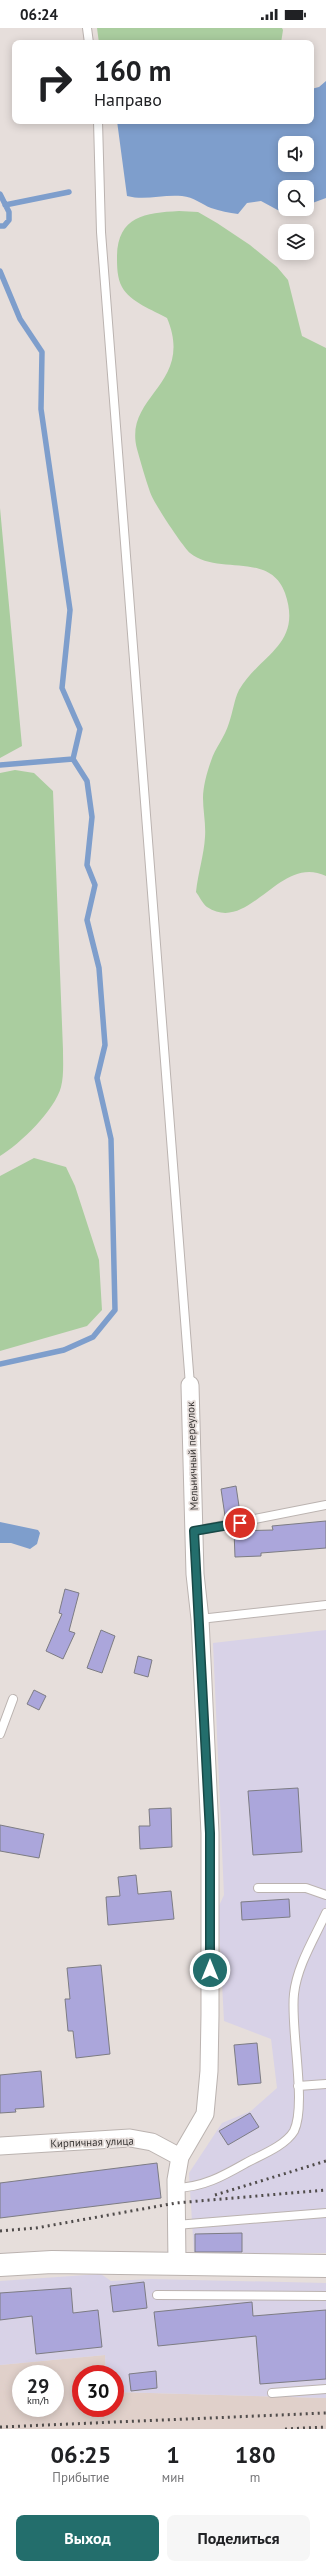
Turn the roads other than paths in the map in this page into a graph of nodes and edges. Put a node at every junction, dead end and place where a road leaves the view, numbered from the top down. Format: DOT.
graph roads {
  1 [pos="87,28"];
  2 [pos="89,40"];
  3 [pos="98,124"];
  4 [pos="190,1385"];
  5 [pos="326,1505"];
  6 [pos="194,1531"];
  7 [pos="326,1605"];
  8 [pos="200,1619"];
  9 [pos="13,1699"];
  10 [pos="0,1734"];
  11 [pos="258,1888"];
  12 [pos="326,1894"];
  13 [pos="326,1913"];
  14 [pos="326,2084"];
  15 [pos="298,2086"];
  16 [pos="0,2146"];
  17 [pos="180,2157"];
  18 [pos="176,2188"];
  19 [pos="326,2213"];
  20 [pos="176,2225"];
  21 [pos="177,2263"];
  22 [pos="0,2265"];
  23 [pos="326,2266"];
  24 [pos="157,2295"];
  25 [pos="326,2296"];
  26 [pos="326,2389"];
  27 [pos="272,2393"];
  1 -- 2 [label="lane"];
  3 -- 4 [label="lane"];
  4 -- 6 [label="street, Мельничный переулок"];
  5 -- 6 [label="lane"];
  6 -- 8 [label="street, Мельничный переулок"];
  7 -- 8 [label="lane"];
  8 -- 17 [label="street, Мельничный переулок"];
  9 -- 10 [label="lane"];
  11 -- 12 [label="lane"];
  13 -- 15 [label="lane"];
  14 -- 15 [label="lane"];
  15 -- 18 [label="lane"];
  16 -- 17 [label="street, Кирпичная улица"];
  17 -- 18 [label="street, Мельничный переулок"];
  18 -- 20 [label="street, Мельничный переулок"];
  19 -- 20 [label="lane"];
  20 -- 21 [label="street, Мельничный переулок"];
  21 -- 22 [label="street"];
  21 -- 23 [label="street"];
  24 -- 25 [label="lane"];
  26 -- 27 [label="lane"];
}
